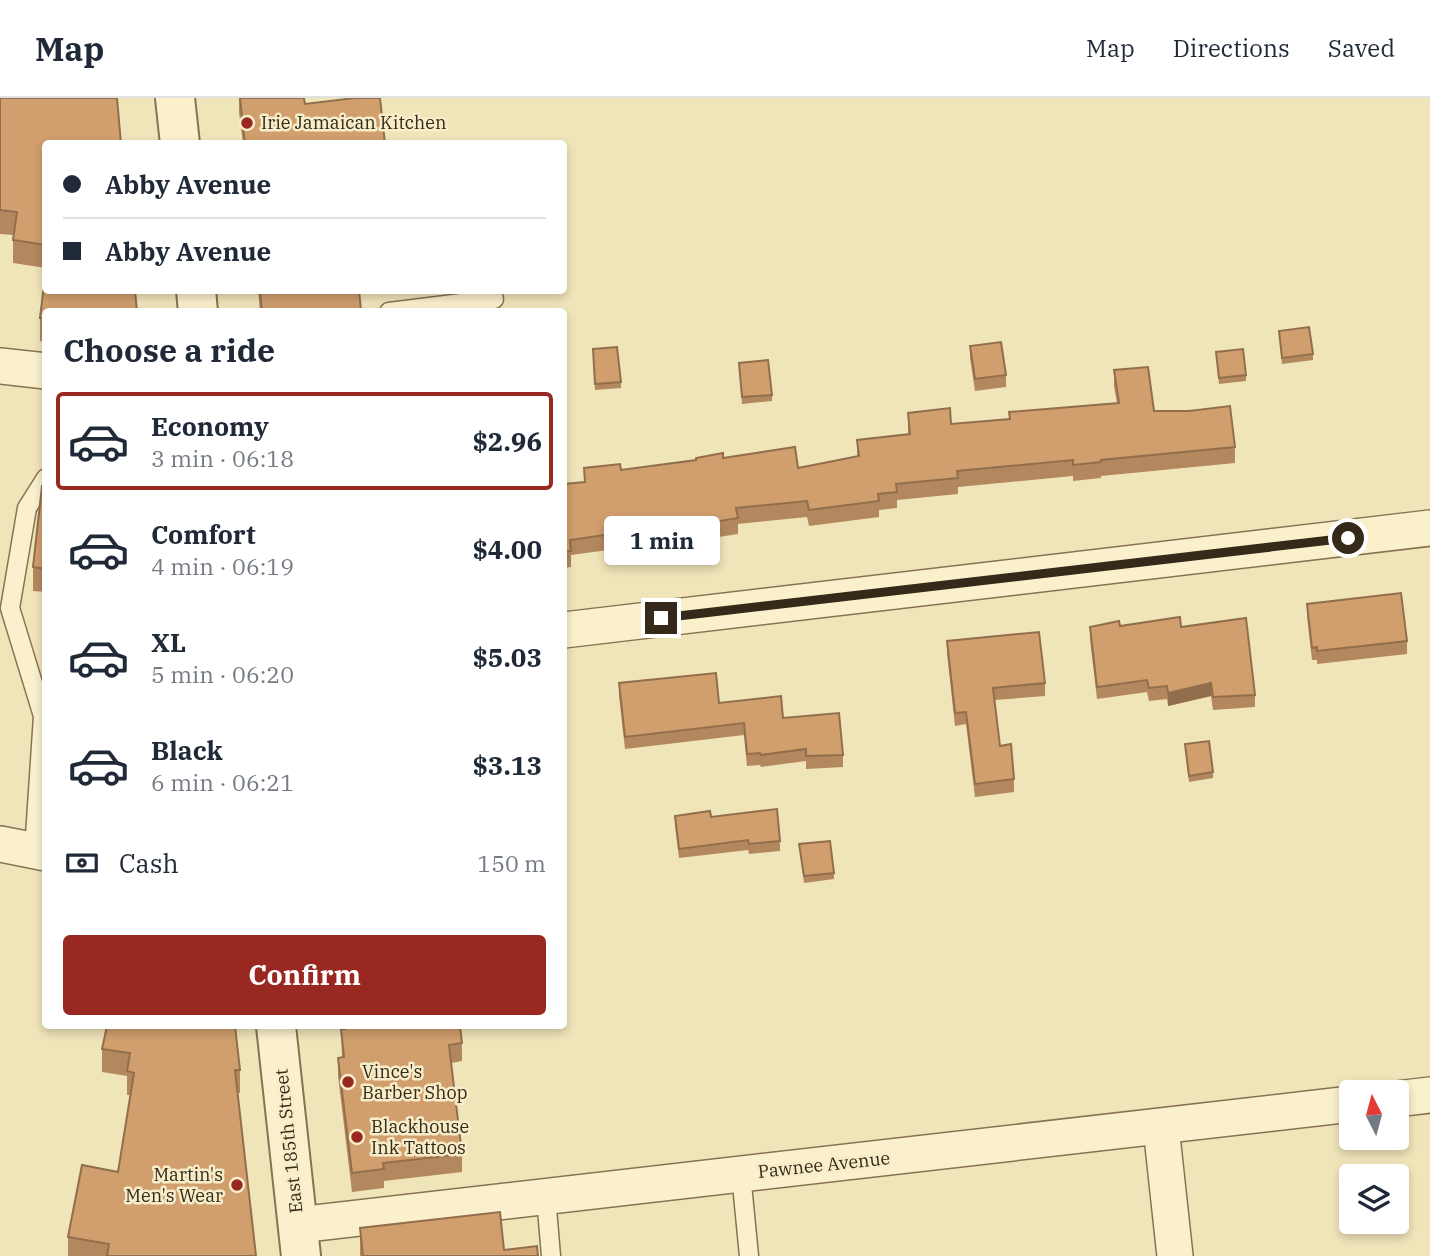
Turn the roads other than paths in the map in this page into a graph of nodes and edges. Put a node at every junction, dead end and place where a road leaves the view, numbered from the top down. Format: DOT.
graph roads {
  1 [pos="175,98"];
  2 [pos="180,140"];
  3 [pos="494,299"];
  4 [pos="421,308"];
  5 [pos="0,366"];
  6 [pos="42,371"];
  7 [pos="42,484"];
  8 [pos="1430,528"];
  9 [pos="567,630"];
  10 [pos="42,713"];
  11 [pos="42,761"];
  12 [pos="0,844"];
  13 [pos="40,852"];
  14 [pos="276,1029"];
  15 [pos="1430,1095"];
  16 [pos="1409,1097"];
  17 [pos="1339,1105"];
  18 [pos="1161,1127"];
  19 [pos="741,1174"];
  20 [pos="546,1197"];
  21 [pos="300,1240"];
  22 [pos="551,1256"];
  23 [pos="749,1256"];
  24 [pos="1175,1256"];
  1 -- 2 [label="street"];
  3 -- 4 [label="lane"];
  5 -- 6 [label="street"];
  7 -- 10 [label="lane"];
  8 -- 9 [label="street"];
  11 -- 13 [label="lane"];
  12 -- 13 [label="street"];
  14 -- 21 [label="street, East 185th Street"];
  15 -- 16 [label="street"];
  17 -- 18 [label="street, Pawnee Avenue"];
  18 -- 19 [label="street, Pawnee Avenue"];
  18 -- 24 [label="street"];
  19 -- 20 [label="street, Pawnee Avenue"];
  19 -- 23 [label="lane"];
  20 -- 21 [label="street, Pawnee Avenue"];
  20 -- 22 [label="lane"];
}
